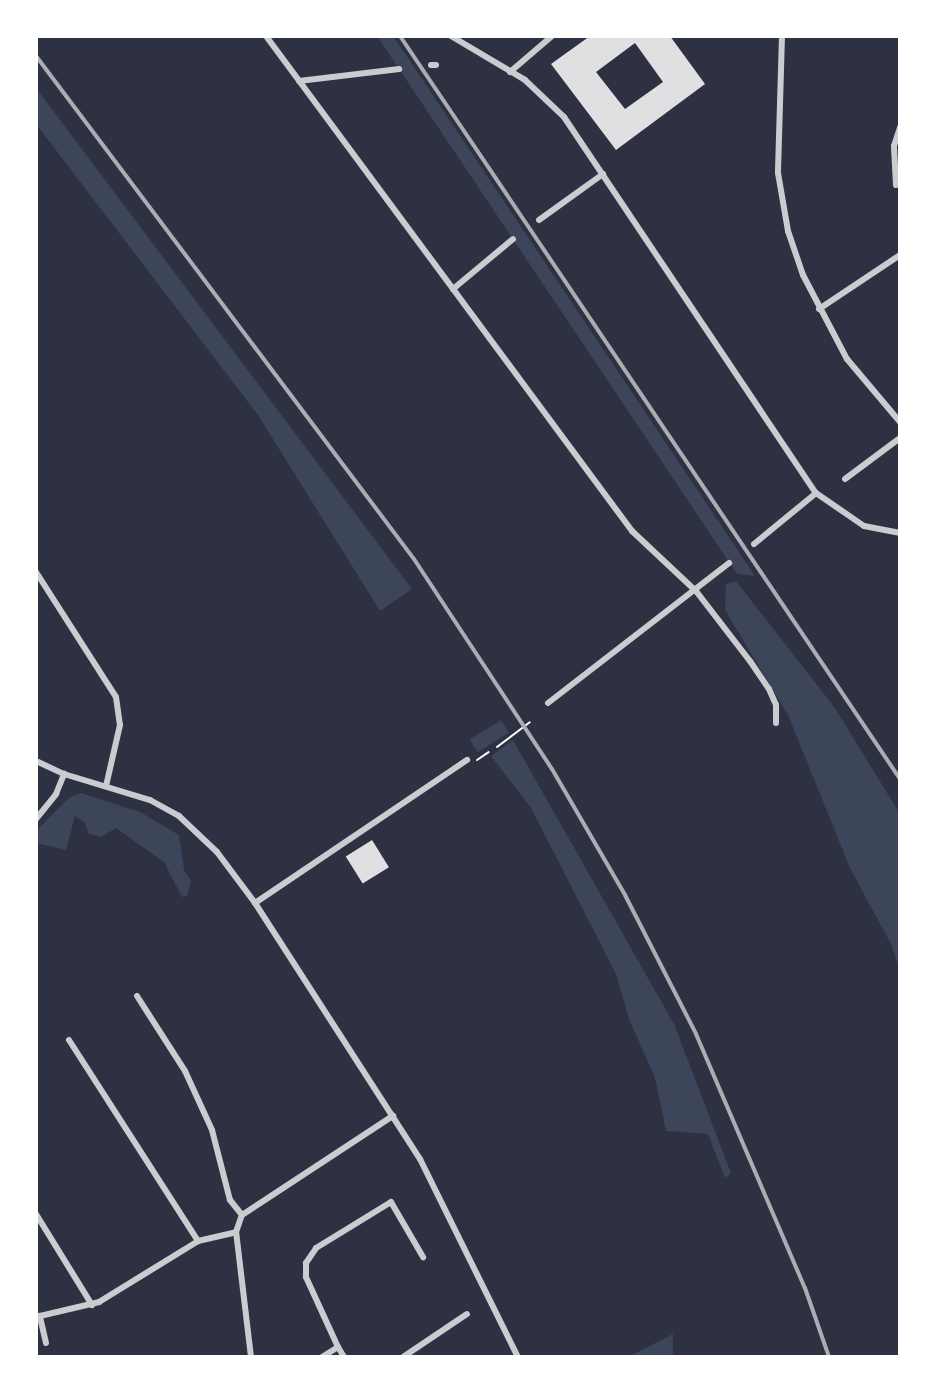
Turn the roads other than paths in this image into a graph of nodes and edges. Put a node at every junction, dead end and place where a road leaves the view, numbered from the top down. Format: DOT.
graph roads {
  1 [pos="266,36"];
  2 [pos="450,36"];
  3 [pos="552,36"];
  4 [pos="782,36"];
  5 [pos="399,69"];
  6 [pos="510,72"];
  7 [pos="299,81"];
  8 [pos="900,127"];
  9 [pos="897,161"];
  10 [pos="603,174"];
  11 [pos="896,185"];
  12 [pos="539,220"];
  13 [pos="513,239"];
  14 [pos="900,255"];
  15 [pos="453,289"];
  16 [pos="819,309"];
  17 [pos="900,422"];
  18 [pos="900,438"];
  19 [pos="849,479"];
  20 [pos="816,493"];
  21 [pos="900,533"];
  22 [pos="754,544"];
  23 [pos="729,562"];
  24 [pos="36,572"];
  25 [pos="696,591"];
  26 [pos="548,703"];
  27 [pos="776,723"];
  28 [pos="467,760"];
  29 [pos="36,761"];
  30 [pos="64,774"];
  31 [pos="106,786"];
  32 [pos="36,819"];
  33 [pos="255,903"];
  34 [pos="136,996"];
  35 [pos="69,1040"];
  36 [pos="393,1116"];
  37 [pos="36,1214"];
  38 [pos="242,1215"];
  39 [pos="236,1232"];
  40 [pos="198,1241"];
  41 [pos="423,1257"];
  42 [pos="92,1305"];
  43 [pos="467,1314"];
  44 [pos="38,1316"];
  45 [pos="46,1343"];
  46 [pos="338,1347"];
  47 [pos="251,1357"];
  48 [pos="322,1357"];
  49 [pos="344,1357"];
  50 [pos="403,1357"];
  51 [pos="518,1357"];
  1 -- 7 [label="street"];
  2 -- 6 [label="street"];
  3 -- 6 [label="street"];
  4 -- 16 [label="street"];
  5 -- 7 [label="street"];
  6 -- 10 [label="street"];
  7 -- 15 [label="street"];
  8 -- 9 [label="street"];
  9 -- 11 [label="street"];
  10 -- 12 [label="street"];
  10 -- 20 [label="street"];
  13 -- 15 [label="street"];
  14 -- 16 [label="street"];
  15 -- 25 [label="street"];
  16 -- 17 [label="street"];
  18 -- 19 [label="street"];
  20 -- 21 [label="street"];
  20 -- 22 [label="street"];
  23 -- 25 [label="street"];
  24 -- 31 [label="street"];
  25 -- 26 [label="street"];
  25 -- 27 [label="street"];
  28 -- 33 [label="street"];
  29 -- 30 [label="street"];
  30 -- 31 [label="street"];
  30 -- 32 [label="street"];
  31 -- 33 [label="street"];
  33 -- 36 [label="street"];
  34 -- 38 [label="street"];
  35 -- 40 [label="street"];
  36 -- 38 [label="street"];
  36 -- 51 [label="street"];
  37 -- 42 [label="street"];
  38 -- 39 [label="street"];
  39 -- 40 [label="street"];
  39 -- 47 [label="street"];
  40 -- 42 [label="street"];
  41 -- 46 [label="street"];
  42 -- 44 [label="street"];
  43 -- 50 [label="street"];
  44 -- 45 [label="street"];
  46 -- 48 [label="street"];
  46 -- 49 [label="street"];
}
